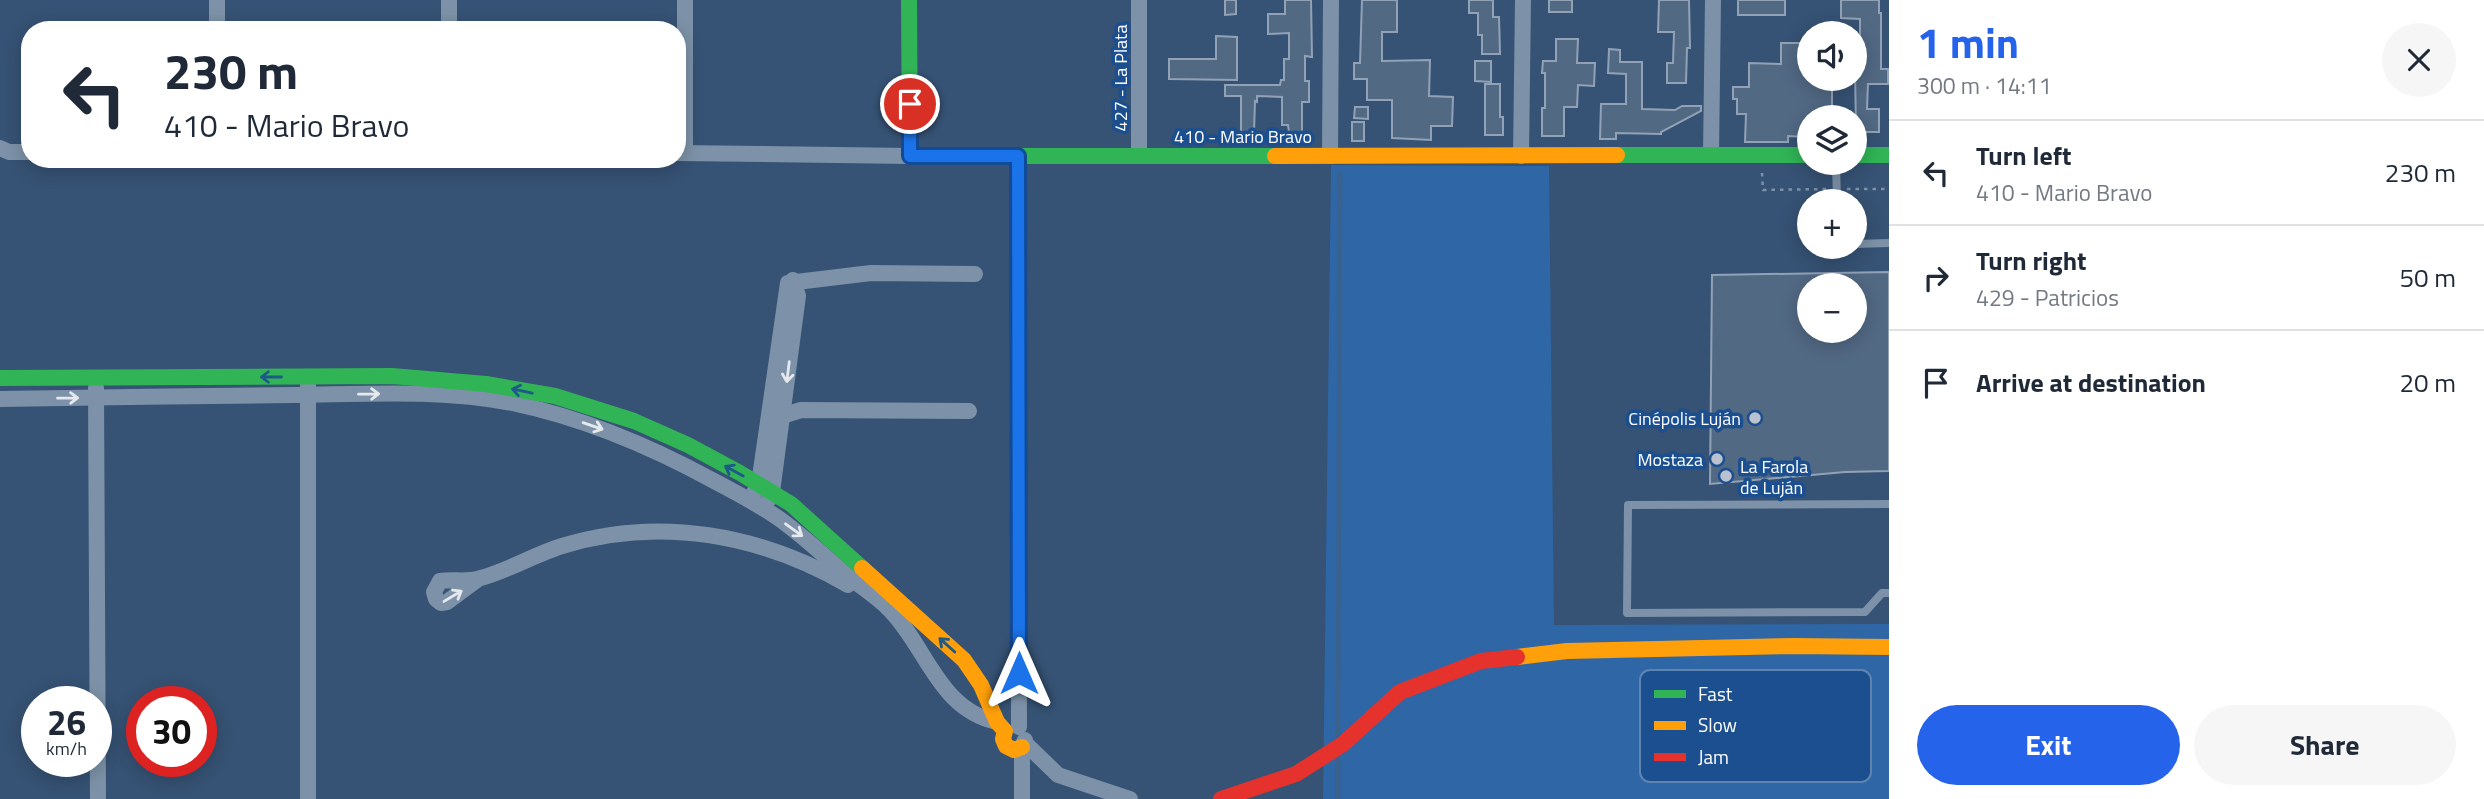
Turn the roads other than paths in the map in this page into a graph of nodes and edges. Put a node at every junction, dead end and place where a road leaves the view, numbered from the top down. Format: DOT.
graph roads {
  1 [pos="217,0"];
  2 [pos="449,0"];
  3 [pos="685,0"];
  4 [pos="909,0"];
  5 [pos="1139,0"];
  6 [pos="1331,0"];
  7 [pos="1523,0"];
  8 [pos="1713,0"];
  9 [pos="217,21"];
  10 [pos="449,21"];
  11 [pos="684,21"];
  12 [pos="0,148"];
  13 [pos="21,152"];
  14 [pos="686,153"];
  15 [pos="1711,155"];
  16 [pos="1797,155"];
  17 [pos="1867,155"];
  18 [pos="1889,155"];
  19 [pos="910,156"];
  20 [pos="1018,156"];
  21 [pos="1139,156"];
  22 [pos="1330,156"];
  23 [pos="1521,156"];
  24 [pos="1889,243"];
  25 [pos="1867,244"];
  26 [pos="975,274"];
  27 [pos="95,377"];
  28 [pos="308,377"];
  29 [pos="0,378"];
  30 [pos="308,394"];
  31 [pos="96,397"];
  32 [pos="0,399"];
  33 [pos="969,411"];
  34 [pos="775,415"];
  35 [pos="766,488"];
  36 [pos="1889,504"];
  37 [pos="757,505"];
  38 [pos="478,579"];
  39 [pos="1889,593"];
  40 [pos="893,605"];
  41 [pos="1889,647"];
  42 [pos="1007,726"];
  43 [pos="1023,745"];
  44 [pos="98,799"];
  45 [pos="308,799"];
  46 [pos="1022,799"];
  47 [pos="1130,799"];
  48 [pos="1221,799"];
  1 -- 9 [label="street"];
  2 -- 10 [label="street"];
  3 -- 11 [label="street"];
  4 -- 19 [label="street"];
  5 -- 21 [label="street, 427 - La Plata"];
  6 -- 22 [label="street"];
  7 -- 23 [label="street"];
  8 -- 15 [label="street"];
  12 -- 13 [label="street"];
  14 -- 19 [label="street, 410 - Mario Bravo"];
  15 -- 16 [label="street, 410 - Mario Bravo"];
  15 -- 23 [label="street, 410 - Mario Bravo"];
  17 -- 18 [label="street"];
  19 -- 20 [label="street, 410 - Mario Bravo"];
  20 -- 21 [label="street, 410 - Mario Bravo"];
  20 -- 42 [label="street"];
  21 -- 22 [label="street, 410 - Mario Bravo"];
  22 -- 23 [label="street, 410 - Mario Bravo"];
  24 -- 25 [label="lane"];
  26 -- 34 [label="street"];
  28 -- 27 [label="street, one-way"];
  27 -- 29 [label="street"];
  27 -- 31 [label="street"];
  28 -- 30 [label="street"];
  35 -- 28 [label="street, one-way"];
  30 -- 31 [label="street"];
  30 -- 37 [label="street, one-way"];
  30 -- 45 [label="street"];
  32 -- 31 [label="street, one-way"];
  31 -- 44 [label="street"];
  33 -- 34 [label="street"];
  34 -- 35 [label="street"];
  35 -- 37 [label="street"];
  35 -- 40 [label="street"];
  36 -- 39 [label="lane"];
  37 -- 40 [label="street, one-way"];
  38 -- 40 [label="street"];
  42 -- 40 [label="street, one-way"];
  40 -- 42 [label="street"];
  41 -- 48 [label="street"];
  42 -- 43 [label="street"];
  43 -- 46 [label="street"];
  43 -- 47 [label="street"];
}
